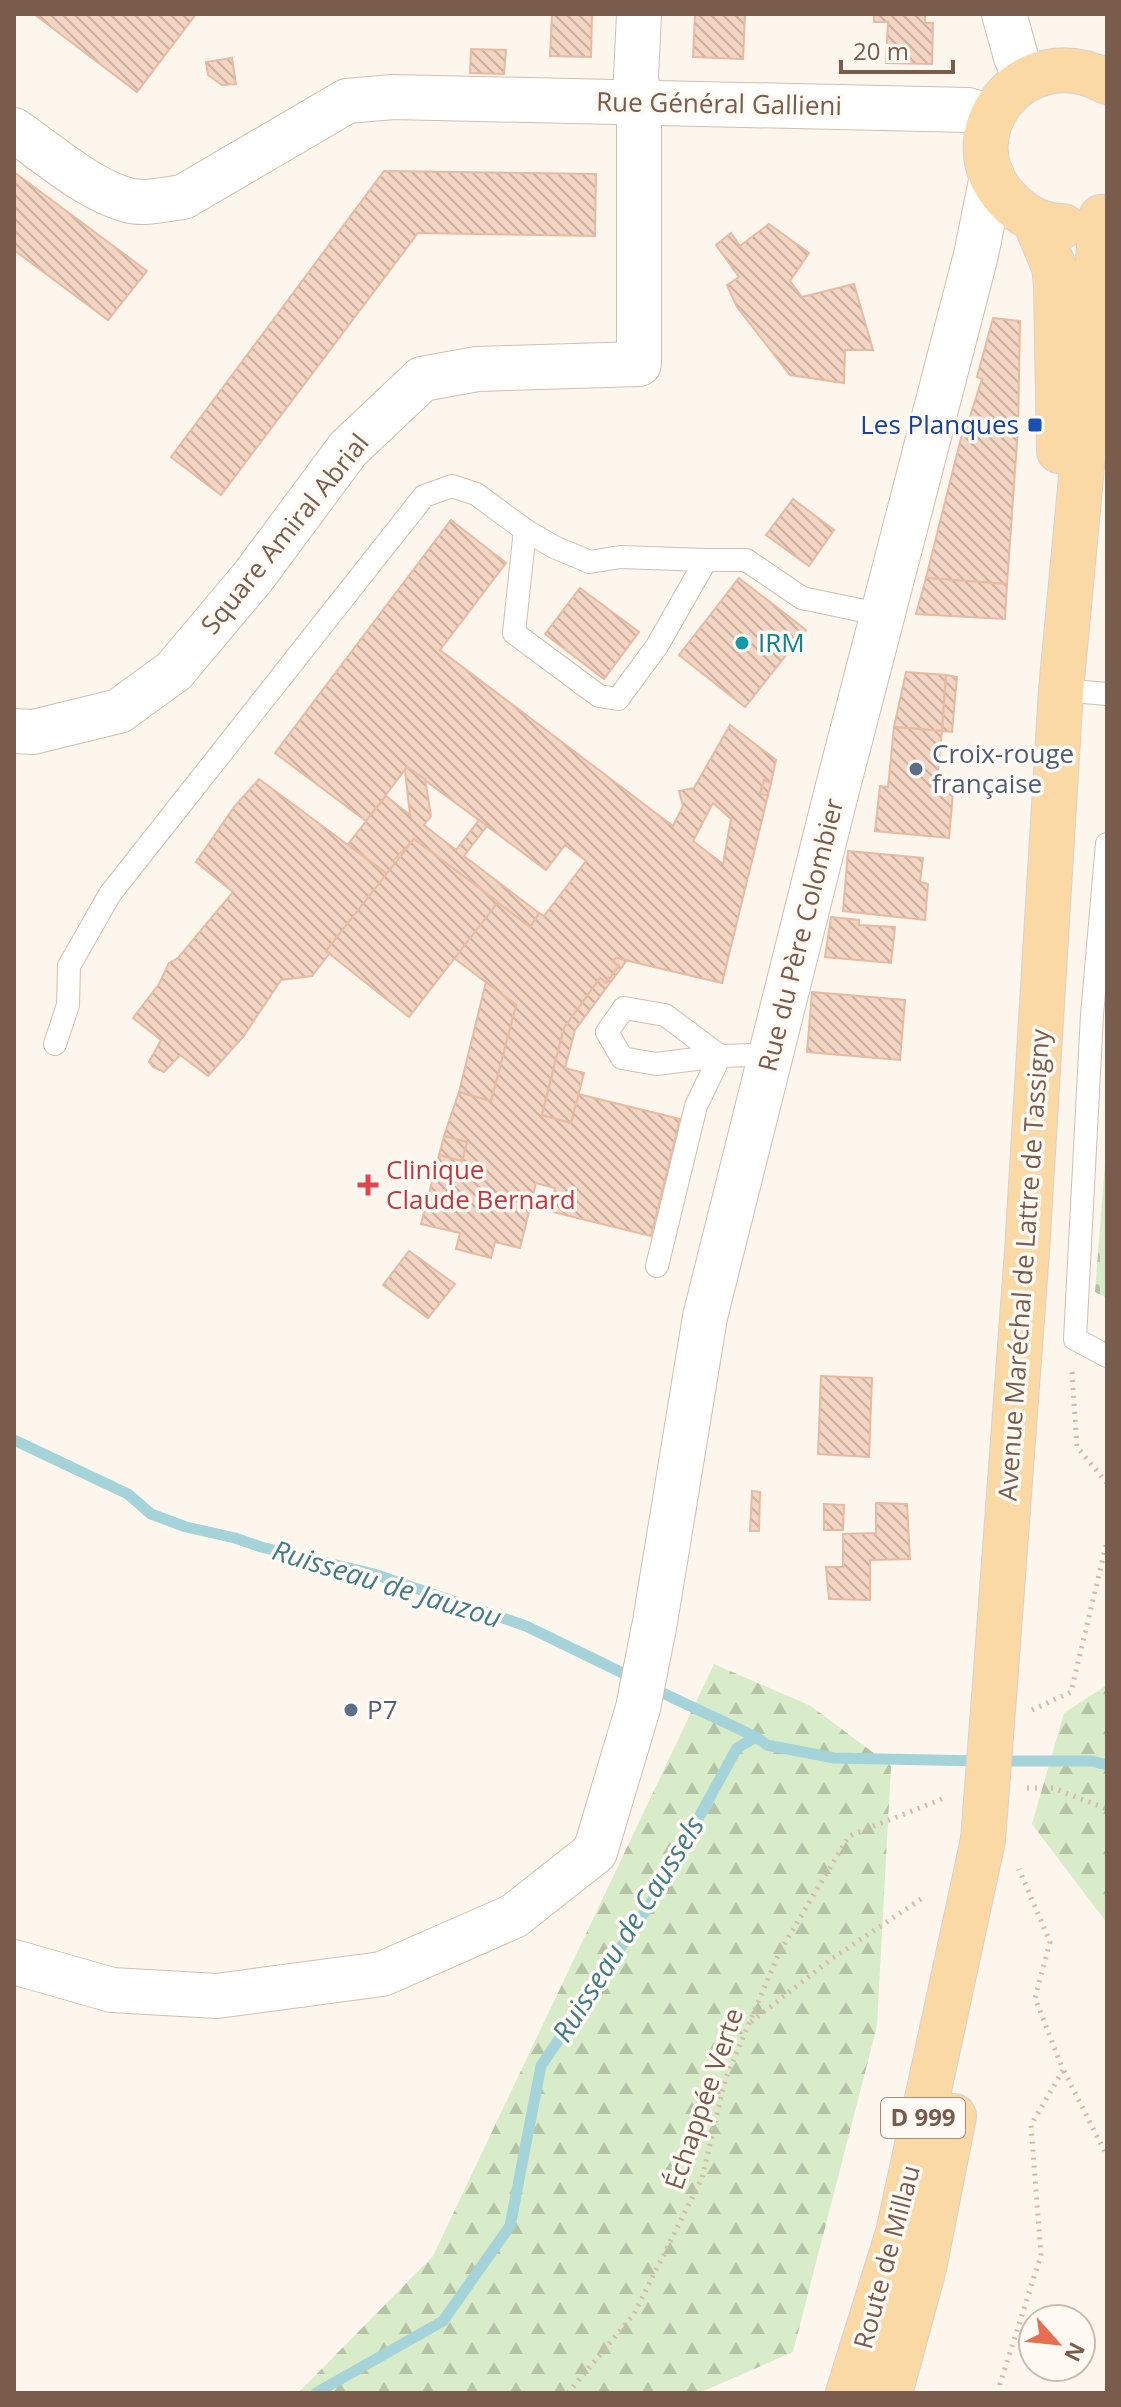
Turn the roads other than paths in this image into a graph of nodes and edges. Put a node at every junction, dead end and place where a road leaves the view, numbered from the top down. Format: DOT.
graph roads {
  1 [pos="639,14"];
  2 [pos="1004,17"];
  3 [pos="1102,74"];
  4 [pos="1037,75"];
  5 [pos="639,102"];
  6 [pos="992,117"];
  7 [pos="14,130"];
  8 [pos="1014,202"];
  9 [pos="1104,215"];
  10 [pos="525,530"];
  11 [pos="706,560"];
  12 [pos="883,615"];
  13 [pos="1061,690"];
  14 [pos="1107,694"];
  15 [pos="14,731"];
  16 [pos="1107,844"];
  17 [pos="55,1044"];
  18 [pos="770,1059"];
  19 [pos="657,1266"];
  20 [pos="1107,1356"];
  21 [pos="1000,1852"];
  22 [pos="14,1962"];
  23 [pos="848,2393"];
  24 [pos="890,2393"];
  1 -- 5 [label="street"];
  2 -- 4 [label="street"];
  3 -- 4 [label="main road"];
  4 -- 6 [label="main road"];
  5 -- 6 [label="street, Rue Général Gallieni"];
  5 -- 7 [label="street, Rue Général Gallieni"];
  5 -- 15 [label="street, Square Amiral Abrial"];
  6 -- 8 [label="main road, Avenue Maréchal de Lattre de Tassigny"];
  8 -- 9 [label="main road"];
  8 -- 12 [label="street, Rue du Père Colombier"];
  8 -- 13 [label="main road, Avenue Maréchal de Lattre de Tassigny"];
  9 -- 13 [label="main road, Avenue Maréchal de Lattre de Tassigny"];
  10 -- 11 [label="lane"];
  10 -- 11 [label="lane"];
  10 -- 17 [label="lane"];
  11 -- 12 [label="lane"];
  12 -- 18 [label="street, Rue du Père Colombier"];
  13 -- 14 [label="lane"];
  13 -- 21 [label="main road, Avenue Maréchal de Lattre de Tassigny, bridge"];
  16 -- 20 [label="lane"];
  18 -- 19 [label="lane"];
  18 -- 22 [label="street, Rue du Père Colombier"];
  21 -- 23 [label="main road, Route de Millau / D 999"];
  21 -- 24 [label="main road"];
}
